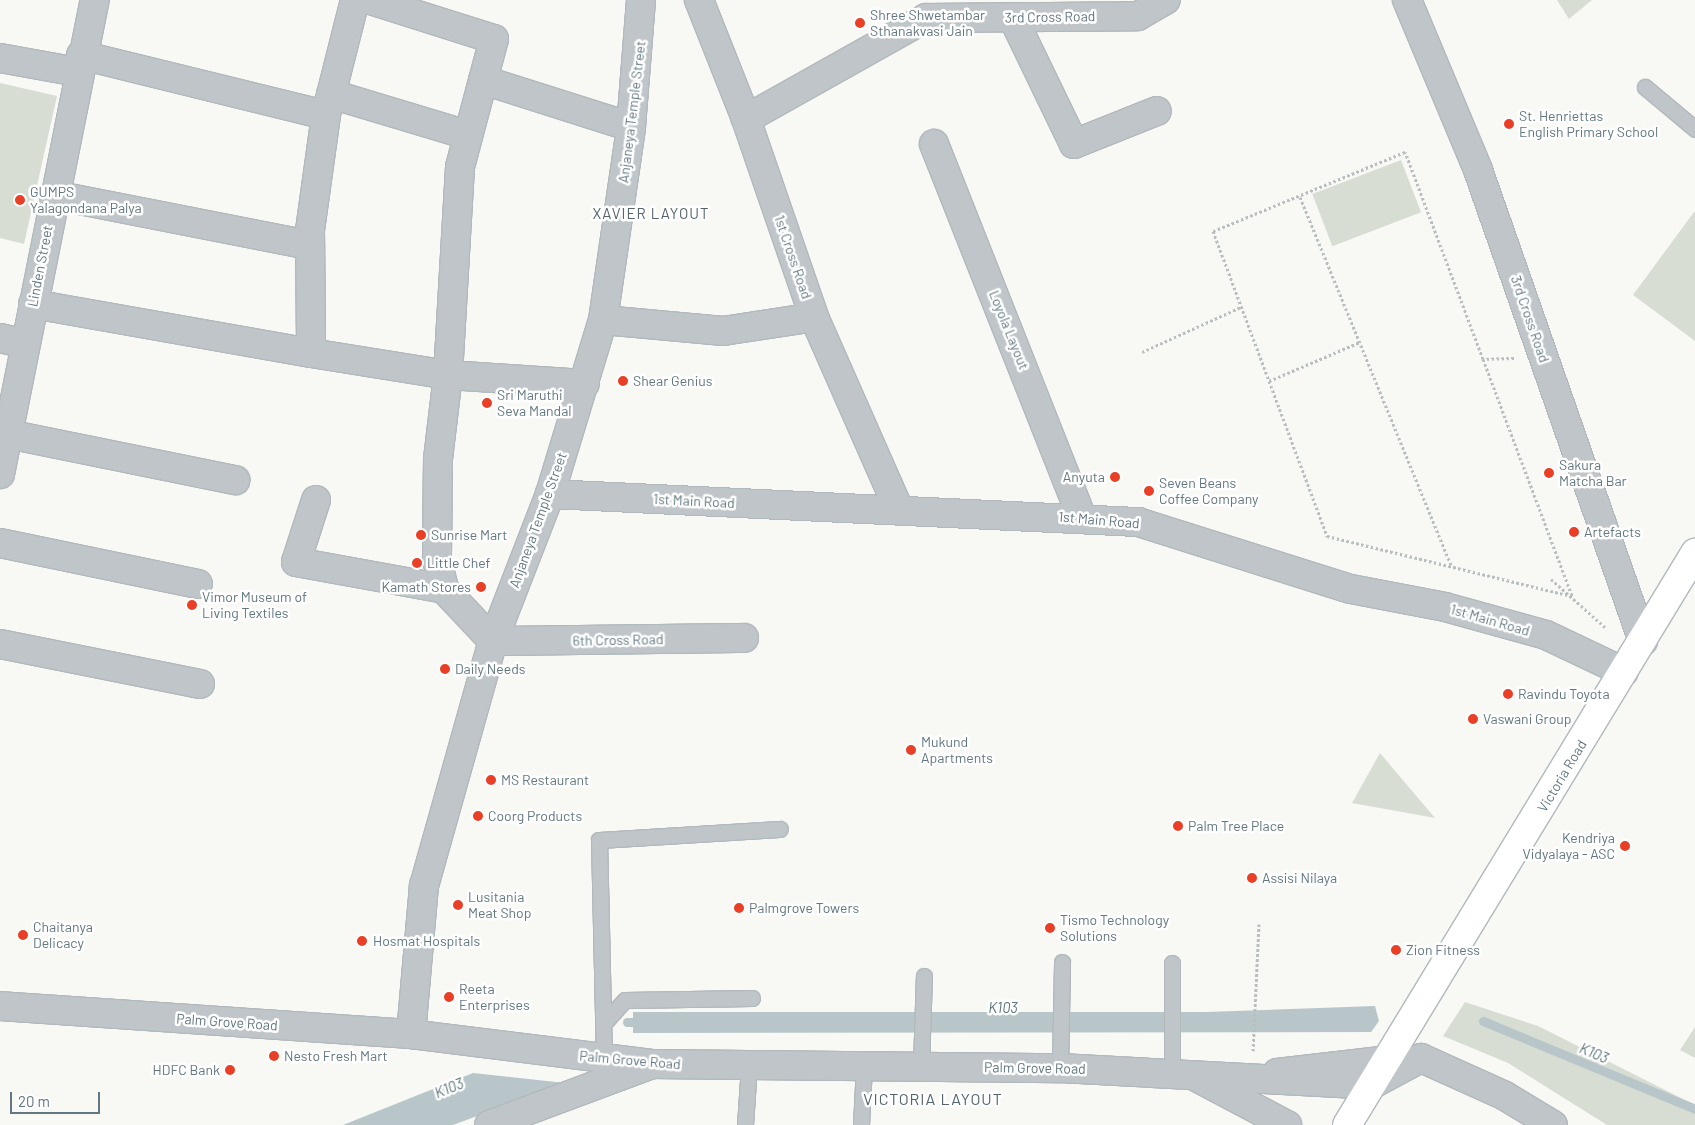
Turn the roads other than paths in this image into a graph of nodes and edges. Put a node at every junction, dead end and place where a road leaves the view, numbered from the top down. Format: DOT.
graph roads {
  1 [pos="355,0"];
  2 [pos="370,0"];
  3 [pos="641,0"];
  4 [pos="1166,0"];
  5 [pos="1406,0"];
  6 [pos="89,1"];
  7 [pos="707,4"];
  8 [pos="1013,18"];
  9 [pos="0,58"];
  10 [pos="80,64"];
  11 [pos="483,80"];
  12 [pos="1645,87"];
  13 [pos="328,104"];
  14 [pos="1157,111"];
  15 [pos="746,119"];
  16 [pos="631,127"];
  17 [pos="1695,129"];
  18 [pos="468,135"];
  19 [pos="934,144"];
  20 [pos="54,195"];
  21 [pos="310,245"];
  22 [pos="33,304"];
  23 [pos="814,317"];
  24 [pos="603,320"];
  25 [pos="13,341"];
  26 [pos="311,353"];
  27 [pos="448,375"];
  28 [pos="585,384"];
  29 [pos="8,434"];
  30 [pos="0,474"];
  31 [pos="235,480"];
  32 [pos="550,494"];
  33 [pos="316,500"];
  34 [pos="899,510"];
  35 [pos="1082,517"];
  36 [pos="0,543"];
  37 [pos="1695,553"];
  38 [pos="198,584"];
  39 [pos="444,589"];
  40 [pos="744,638"];
  41 [pos="493,641"];
  42 [pos="0,644"];
  43 [pos="1634,656"];
  44 [pos="200,684"];
  45 [pos="780,829"];
  46 [pos="1062,962"];
  47 [pos="1172,964"];
  48 [pos="924,976"];
  49 [pos="752,998"];
  50 [pos="0,1006"];
  51 [pos="604,1023"];
  52 [pos="411,1034"];
  53 [pos="921,1053"];
  54 [pos="1391,1053"];
  55 [pos="1421,1058"];
  56 [pos="604,1059"];
  57 [pos="652,1064"];
  58 [pos="750,1065"];
  59 [pos="864,1065"];
  60 [pos="1060,1068"];
  61 [pos="1179,1072"];
  62 [pos="1263,1076"];
  63 [pos="1371,1085"];
  64 [pos="490,1125"];
  65 [pos="745,1125"];
  66 [pos="861,1125"];
  67 [pos="1287,1125"];
  68 [pos="1347,1125"];
  69 [pos="1553,1125"];
  1 -- 13 [label="street"];
  2 -- 11 [label="street"];
  3 -- 16 [label="street, Anjaneya Temple Street"];
  4 -- 8 [label="street, 3rd Cross Road"];
  5 -- 43 [label="street, 3rd Cross Road"];
  6 -- 10 [label="street, Linden Street"];
  7 -- 15 [label="street, 1st Cross Road"];
  8 -- 14 [label="street"];
  8 -- 15 [label="street, 3rd Cross Road"];
  9 -- 10 [label="street"];
  10 -- 13 [label="street"];
  10 -- 20 [label="street, Linden Street"];
  11 -- 16 [label="street"];
  11 -- 18 [label="street"];
  12 -- 17 [label="lane"];
  13 -- 18 [label="street"];
  13 -- 21 [label="street"];
  15 -- 23 [label="street, 1st Cross Road"];
  16 -- 24 [label="street, Anjaneya Temple Street"];
  18 -- 27 [label="street"];
  19 -- 35 [label="street, Loyola Layout"];
  20 -- 21 [label="street"];
  20 -- 22 [label="street, Linden Street"];
  21 -- 26 [label="street"];
  22 -- 25 [label="street, Linden Street"];
  22 -- 26 [label="street"];
  23 -- 24 [label="street"];
  23 -- 34 [label="street, 1st Cross Road"];
  24 -- 28 [label="street, Anjaneya Temple Street"];
  25 -- 29 [label="street, Linden Street"];
  26 -- 27 [label="street"];
  27 -- 28 [label="street"];
  27 -- 39 [label="street"];
  28 -- 32 [label="street, Anjaneya Temple Street"];
  29 -- 30 [label="street, Linden Street"];
  29 -- 31 [label="street"];
  32 -- 34 [label="street, 1st Main Road"];
  32 -- 41 [label="street, Anjaneya Temple Street"];
  33 -- 39 [label="street"];
  34 -- 35 [label="street, 1st Main Road"];
  35 -- 43 [label="street, 1st Main Road"];
  36 -- 38 [label="street"];
  37 -- 43 [label="main road, Victoria Road"];
  39 -- 41 [label="street"];
  40 -- 41 [label="street, 6th Cross Road"];
  41 -- 52 [label="street, Anjaneya Temple Street"];
  42 -- 44 [label="street"];
  43 -- 54 [label="main road, Victoria Road"];
  45 -- 51 [label="lane"];
  46 -- 60 [label="lane"];
  47 -- 61 [label="lane"];
  48 -- 53 [label="lane"];
  49 -- 51 [label="lane"];
  50 -- 52 [label="street, Palm Grove Road"];
  51 -- 56 [label="lane"];
  52 -- 56 [label="street, Palm Grove Road"];
  53 -- 59 [label="street, Palm Grove Road"];
  53 -- 60 [label="street, Palm Grove Road"];
  54 -- 55 [label="street"];
  54 -- 62 [label="street, Palm Grove Road"];
  54 -- 63 [label="main road, Victoria Road"];
  55 -- 63 [label="street"];
  55 -- 69 [label="street"];
  56 -- 57 [label="street, Palm Grove Road"];
  57 -- 58 [label="street, Palm Grove Road"];
  57 -- 64 [label="street"];
  58 -- 59 [label="street, Palm Grove Road"];
  58 -- 65 [label="lane"];
  59 -- 66 [label="lane"];
  60 -- 61 [label="street, Palm Grove Road"];
  61 -- 62 [label="street, Palm Grove Road"];
  61 -- 67 [label="street"];
  62 -- 63 [label="street, Palm Grove Road"];
  63 -- 68 [label="main road, Victoria Road"];
}
